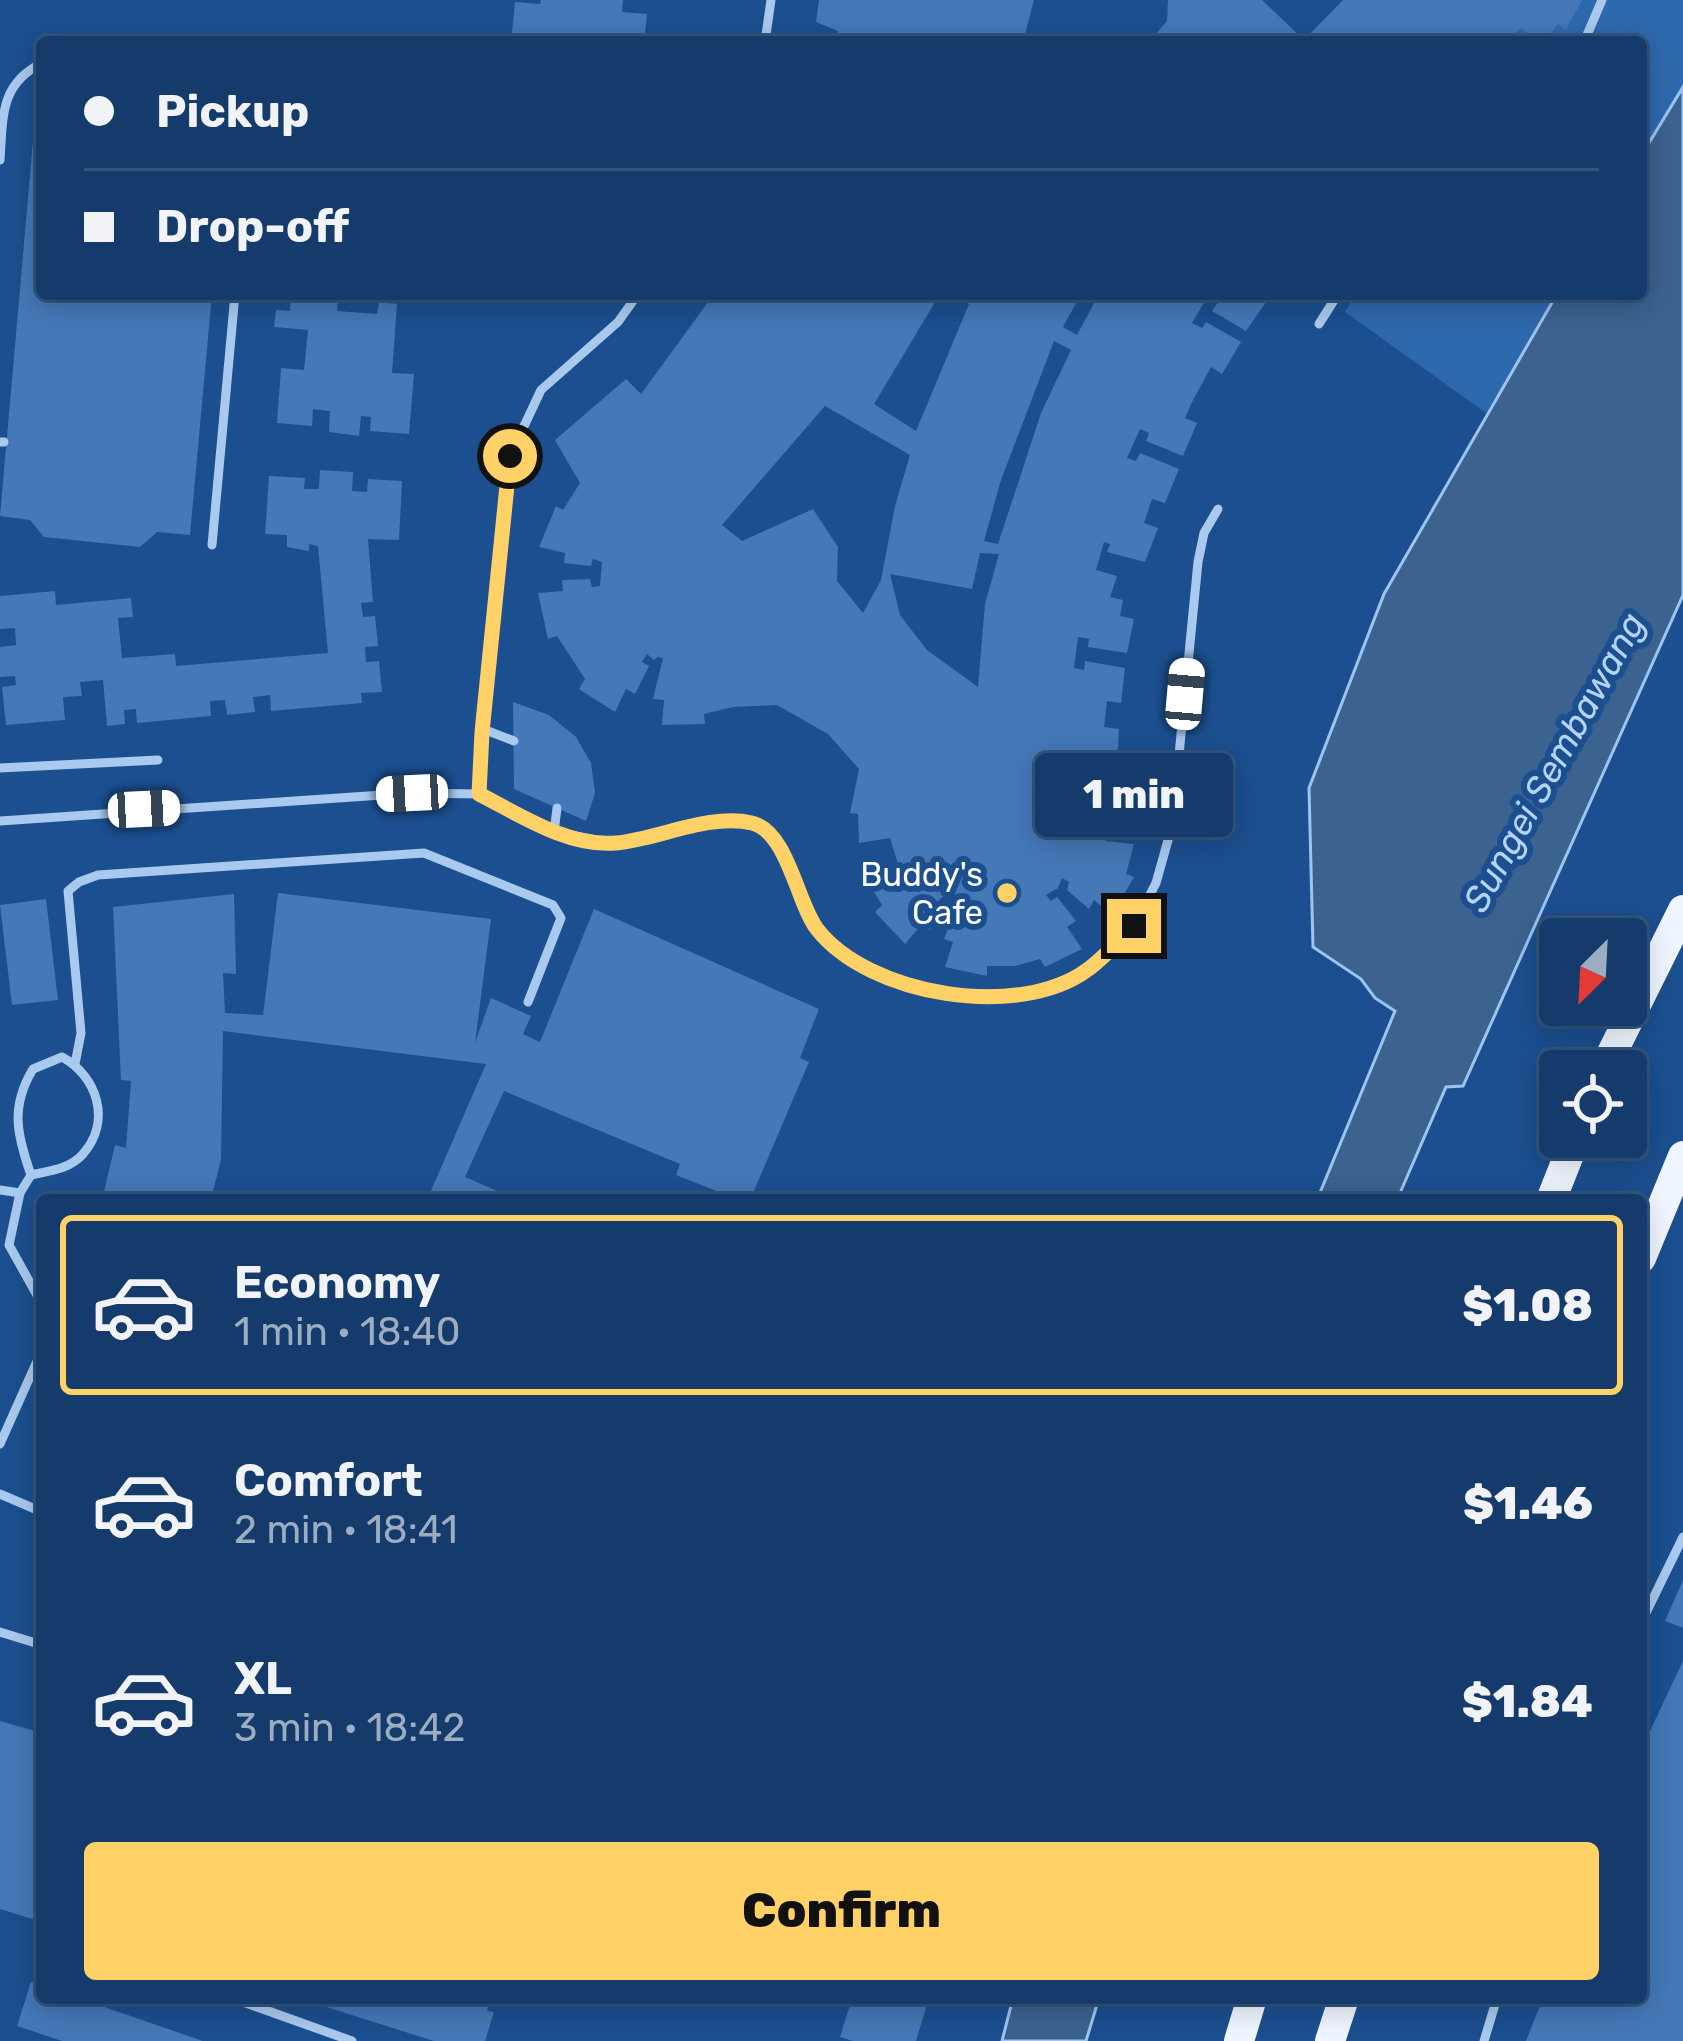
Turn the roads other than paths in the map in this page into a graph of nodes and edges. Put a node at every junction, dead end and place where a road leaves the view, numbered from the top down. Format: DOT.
graph roads {
  1 [pos="770,0"];
  2 [pos="1602,0"];
  3 [pos="766,36"];
  4 [pos="1587,36"];
  5 [pos="36,66"];
  6 [pos="0,160"];
  7 [pos="234,300"];
  8 [pos="634,300"];
  9 [pos="1334,300"];
  10 [pos="1319,324"];
  11 [pos="1218,509"];
  12 [pos="212,545"];
  13 [pos="482,732"];
  14 [pos="514,741"];
  15 [pos="158,760"];
  16 [pos="0,768"];
  17 [pos="479,794"];
  18 [pos="557,808"];
  19 [pos="0,821"];
  20 [pos="554,832"];
  21 [pos="1683,910"];
  22 [pos="528,1002"];
  23 [pos="1613,1050"];
  24 [pos="75,1064"];
  25 [pos="1683,1156"];
  26 [pos="1568,1158"];
  27 [pos="31,1175"];
  28 [pos="0,1190"];
  29 [pos="20,1193"];
  30 [pos="1553,1194"];
  31 [pos="1647,1243"];
  32 [pos="36,1293"];
  33 [pos="36,1363"];
  34 [pos="0,1444"];
  35 [pos="0,1494"];
  36 [pos="36,1509"];
  37 [pos="1683,1537"];
  38 [pos="1647,1611"];
  39 [pos="0,1632"];
  40 [pos="36,1643"];
  41 [pos="249,2004"];
  42 [pos="1250,2004"];
  43 [pos="1342,2004"];
  44 [pos="1495,2004"];
  45 [pos="352,2041"];
  46 [pos="1239,2041"];
  47 [pos="1330,2041"];
  48 [pos="1484,2041"];
  1 -- 3 [label="lane"];
  2 -- 4 [label="lane"];
  5 -- 6 [label="lane"];
  7 -- 12 [label="lane"];
  8 -- 13 [label="lane"];
  9 -- 10 [label="lane"];
  11 -- 20 [label="lane"];
  13 -- 14 [label="lane"];
  13 -- 17 [label="lane"];
  15 -- 16 [label="lane"];
  17 -- 19 [label="lane"];
  17 -- 20 [label="lane"];
  18 -- 20 [label="lane"];
  21 -- 23 [label="main road"];
  22 -- 24 [label="lane"];
  24 -- 27 [label="lane"];
  24 -- 27 [label="lane"];
  25 -- 31 [label="main road"];
  26 -- 30 [label="main road"];
  27 -- 29 [label="lane"];
  28 -- 29 [label="lane"];
  29 -- 32 [label="lane"];
  33 -- 34 [label="lane"];
  35 -- 36 [label="lane"];
  37 -- 38 [label="lane"];
  39 -- 40 [label="lane"];
  41 -- 45 [label="lane"];
  42 -- 46 [label="main road"];
  43 -- 47 [label="main road"];
  44 -- 48 [label="lane"];
}
